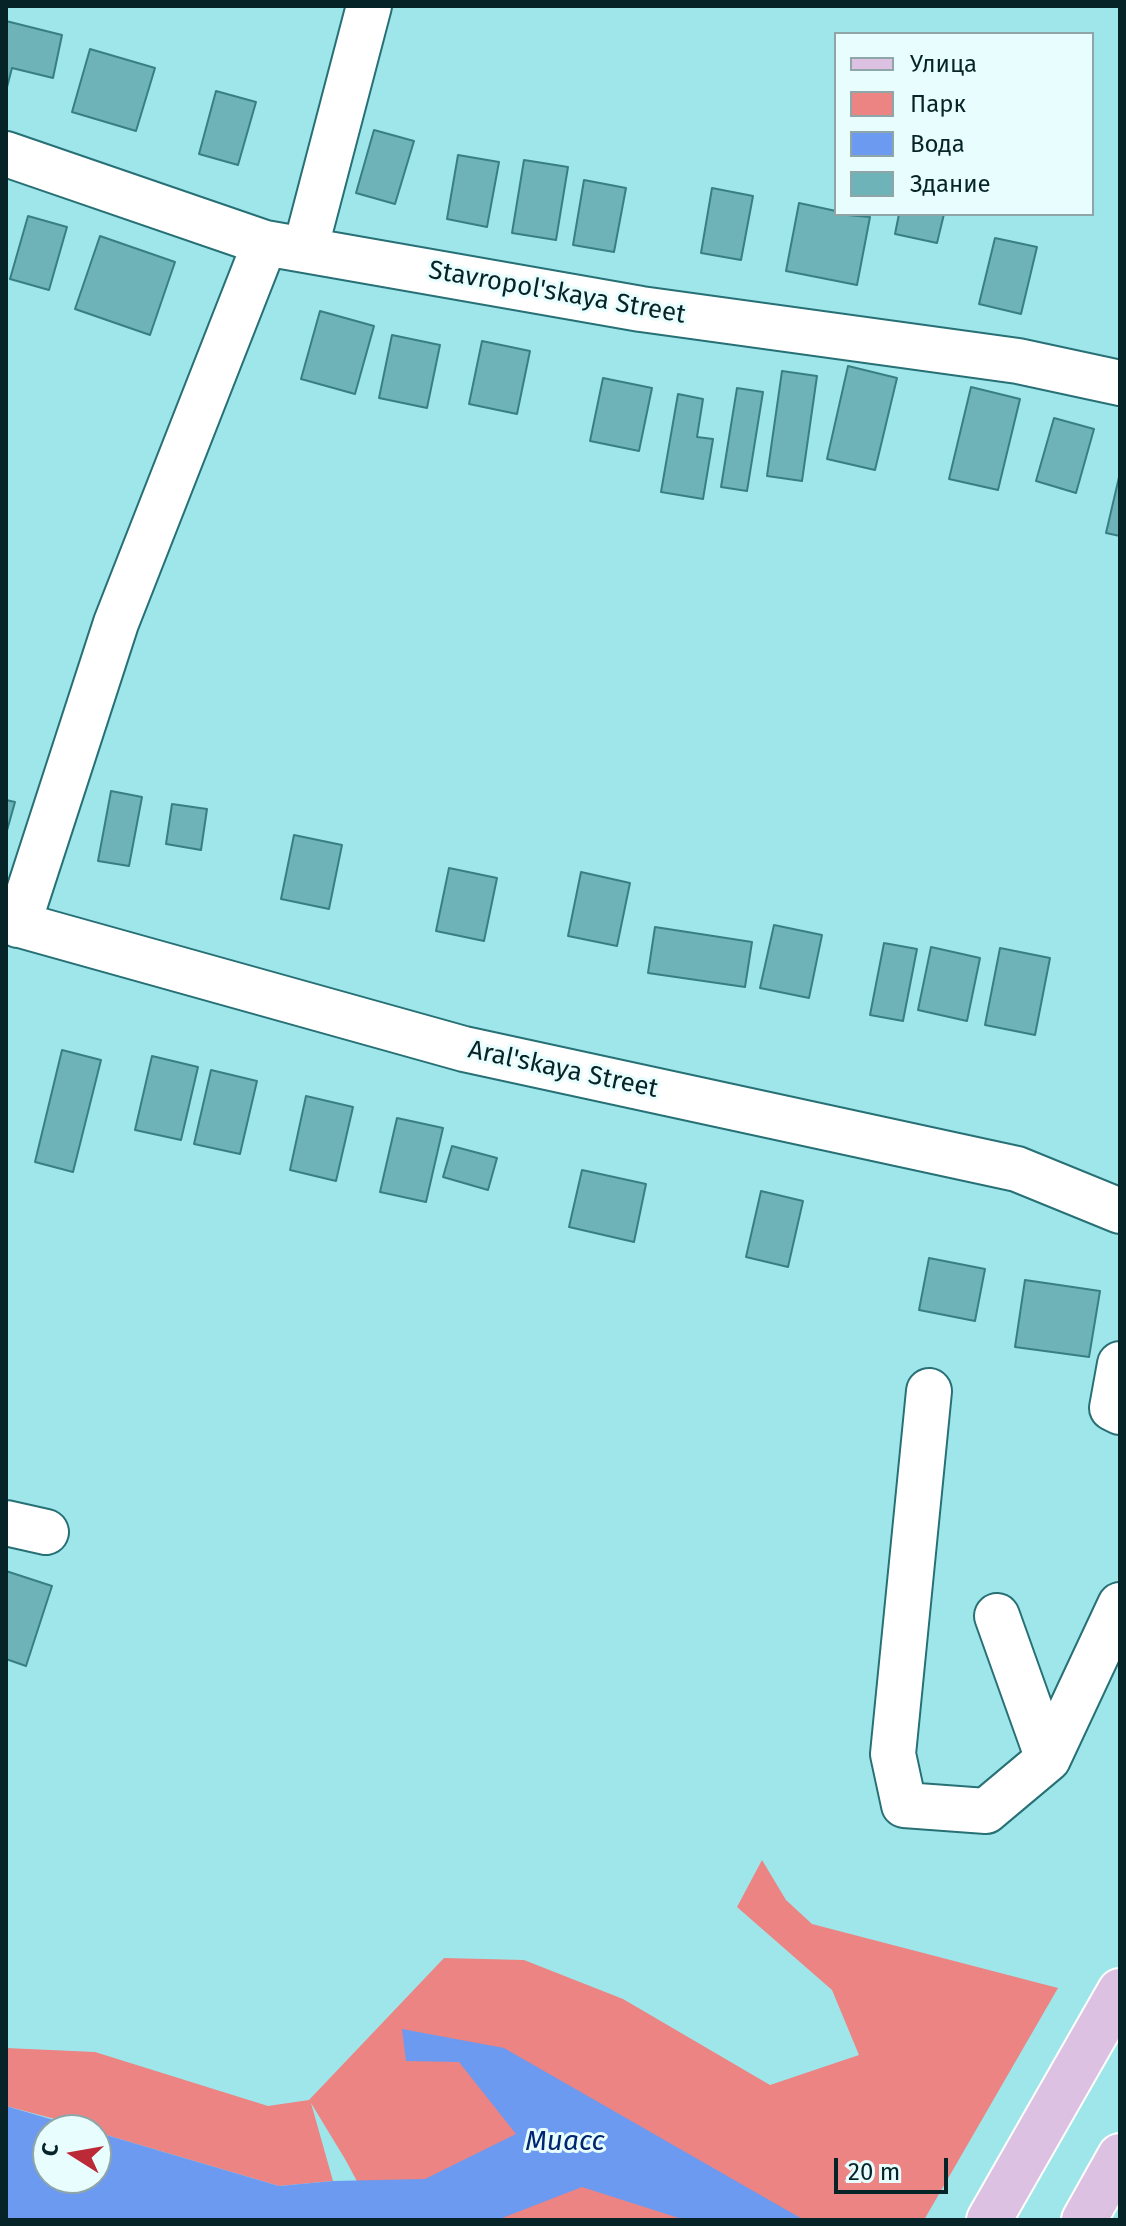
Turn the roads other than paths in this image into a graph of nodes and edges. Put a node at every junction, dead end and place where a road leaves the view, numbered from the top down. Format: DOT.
graph roads {
  1 [pos="369,6"];
  2 [pos="6,154"];
  3 [pos="285,247"];
  4 [pos="1120,383"];
  5 [pos="12,923"];
  6 [pos="1120,1211"];
  7 [pos="1120,1364"];
  8 [pos="929,1391"];
  9 [pos="1120,1412"];
  10 [pos="1120,1605"];
  11 [pos="997,1616"];
  12 [pos="1048,1759"];
  13 [pos="1120,1991"];
  14 [pos="1120,2156"];
  15 [pos="1086,2216"];
  16 [pos="989,2220"];
  1 -- 3 [label="street"];
  2 -- 3 [label="street, Stavropol'skaya Street"];
  3 -- 4 [label="street, Stavropol'skaya Street"];
  3 -- 5 [label="street"];
  5 -- 6 [label="street, Aral'skaya Street"];
  7 -- 9 [label="street"];
  8 -- 12 [label="street"];
  10 -- 12 [label="street"];
  11 -- 12 [label="street"];
  13 -- 16 [label="main road"];
  14 -- 15 [label="main road"];
}
